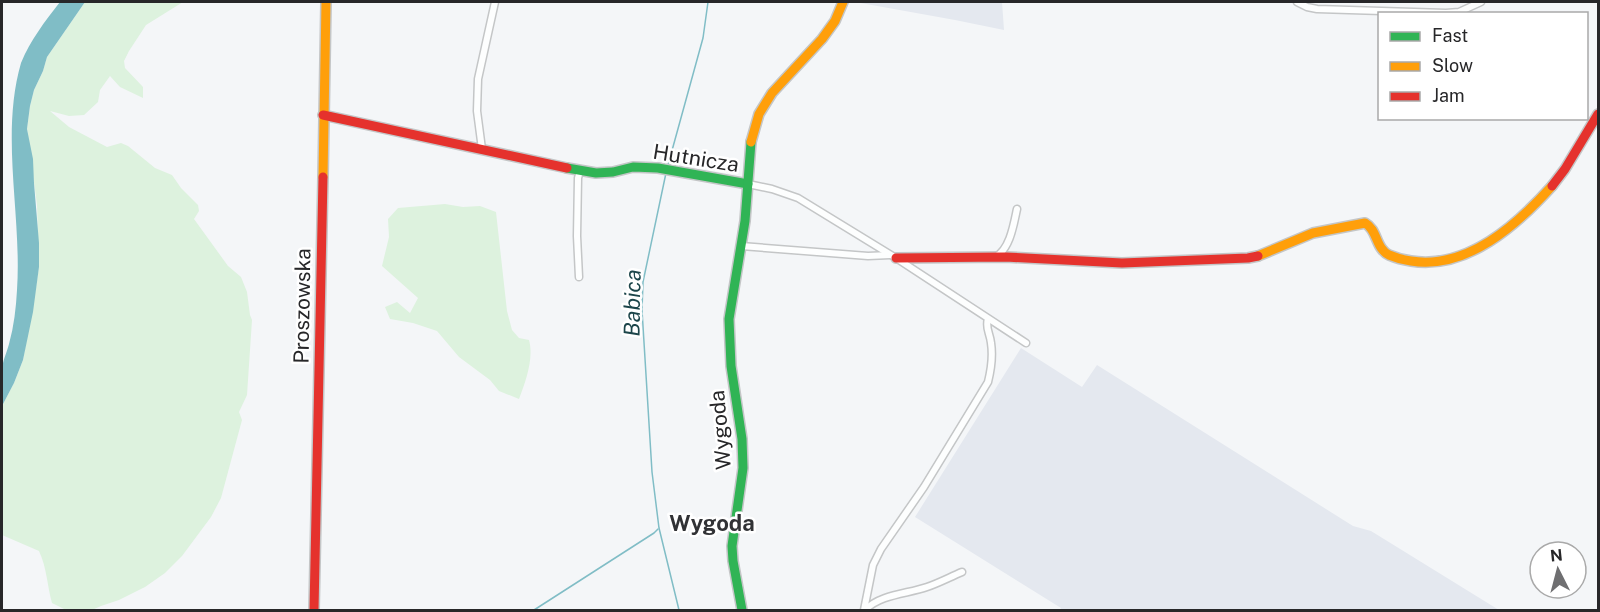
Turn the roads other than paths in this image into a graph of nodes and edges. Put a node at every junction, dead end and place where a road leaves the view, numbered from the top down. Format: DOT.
graph roads {
  1 [pos="326,2"];
  2 [pos="495,2"];
  3 [pos="843,2"];
  4 [pos="1297,2"];
  5 [pos="1481,2"];
  6 [pos="1414,12"];
  7 [pos="1458,12"];
  8 [pos="1599,114"];
  9 [pos="323,115"];
  10 [pos="482,149"];
  11 [pos="579,171"];
  12 [pos="748,184"];
  13 [pos="1017,209"];
  14 [pos="741,246"];
  15 [pos="893,257"];
  16 [pos="994,257"];
  17 [pos="579,277"];
  18 [pos="988,319"];
  19 [pos="1026,343"];
  20 [pos="962,572"];
  21 [pos="314,610"];
  22 [pos="742,610"];
  23 [pos="865,610"];
  1 -- 9 [label="street, Proszowska"];
  2 -- 10 [label="street"];
  3 -- 12 [label="street, Wygoda"];
  4 -- 6 [label="street"];
  5 -- 7 [label="street"];
  8 -- 16 [label="street"];
  9 -- 10 [label="street, Hutnicza"];
  9 -- 21 [label="street, Proszowska"];
  10 -- 11 [label="street, Hutnicza"];
  11 -- 12 [label="street, Hutnicza"];
  11 -- 17 [label="street"];
  12 -- 14 [label="street, Wygoda"];
  12 -- 15 [label="street, Hutnicza"];
  13 -- 16 [label="street"];
  14 -- 15 [label="street"];
  14 -- 22 [label="street, Wygoda"];
  15 -- 16 [label="street"];
  15 -- 18 [label="street, Hutnicza"];
  18 -- 19 [label="street, Hutnicza"];
  18 -- 23 [label="street"];
  20 -- 23 [label="street"];
}
